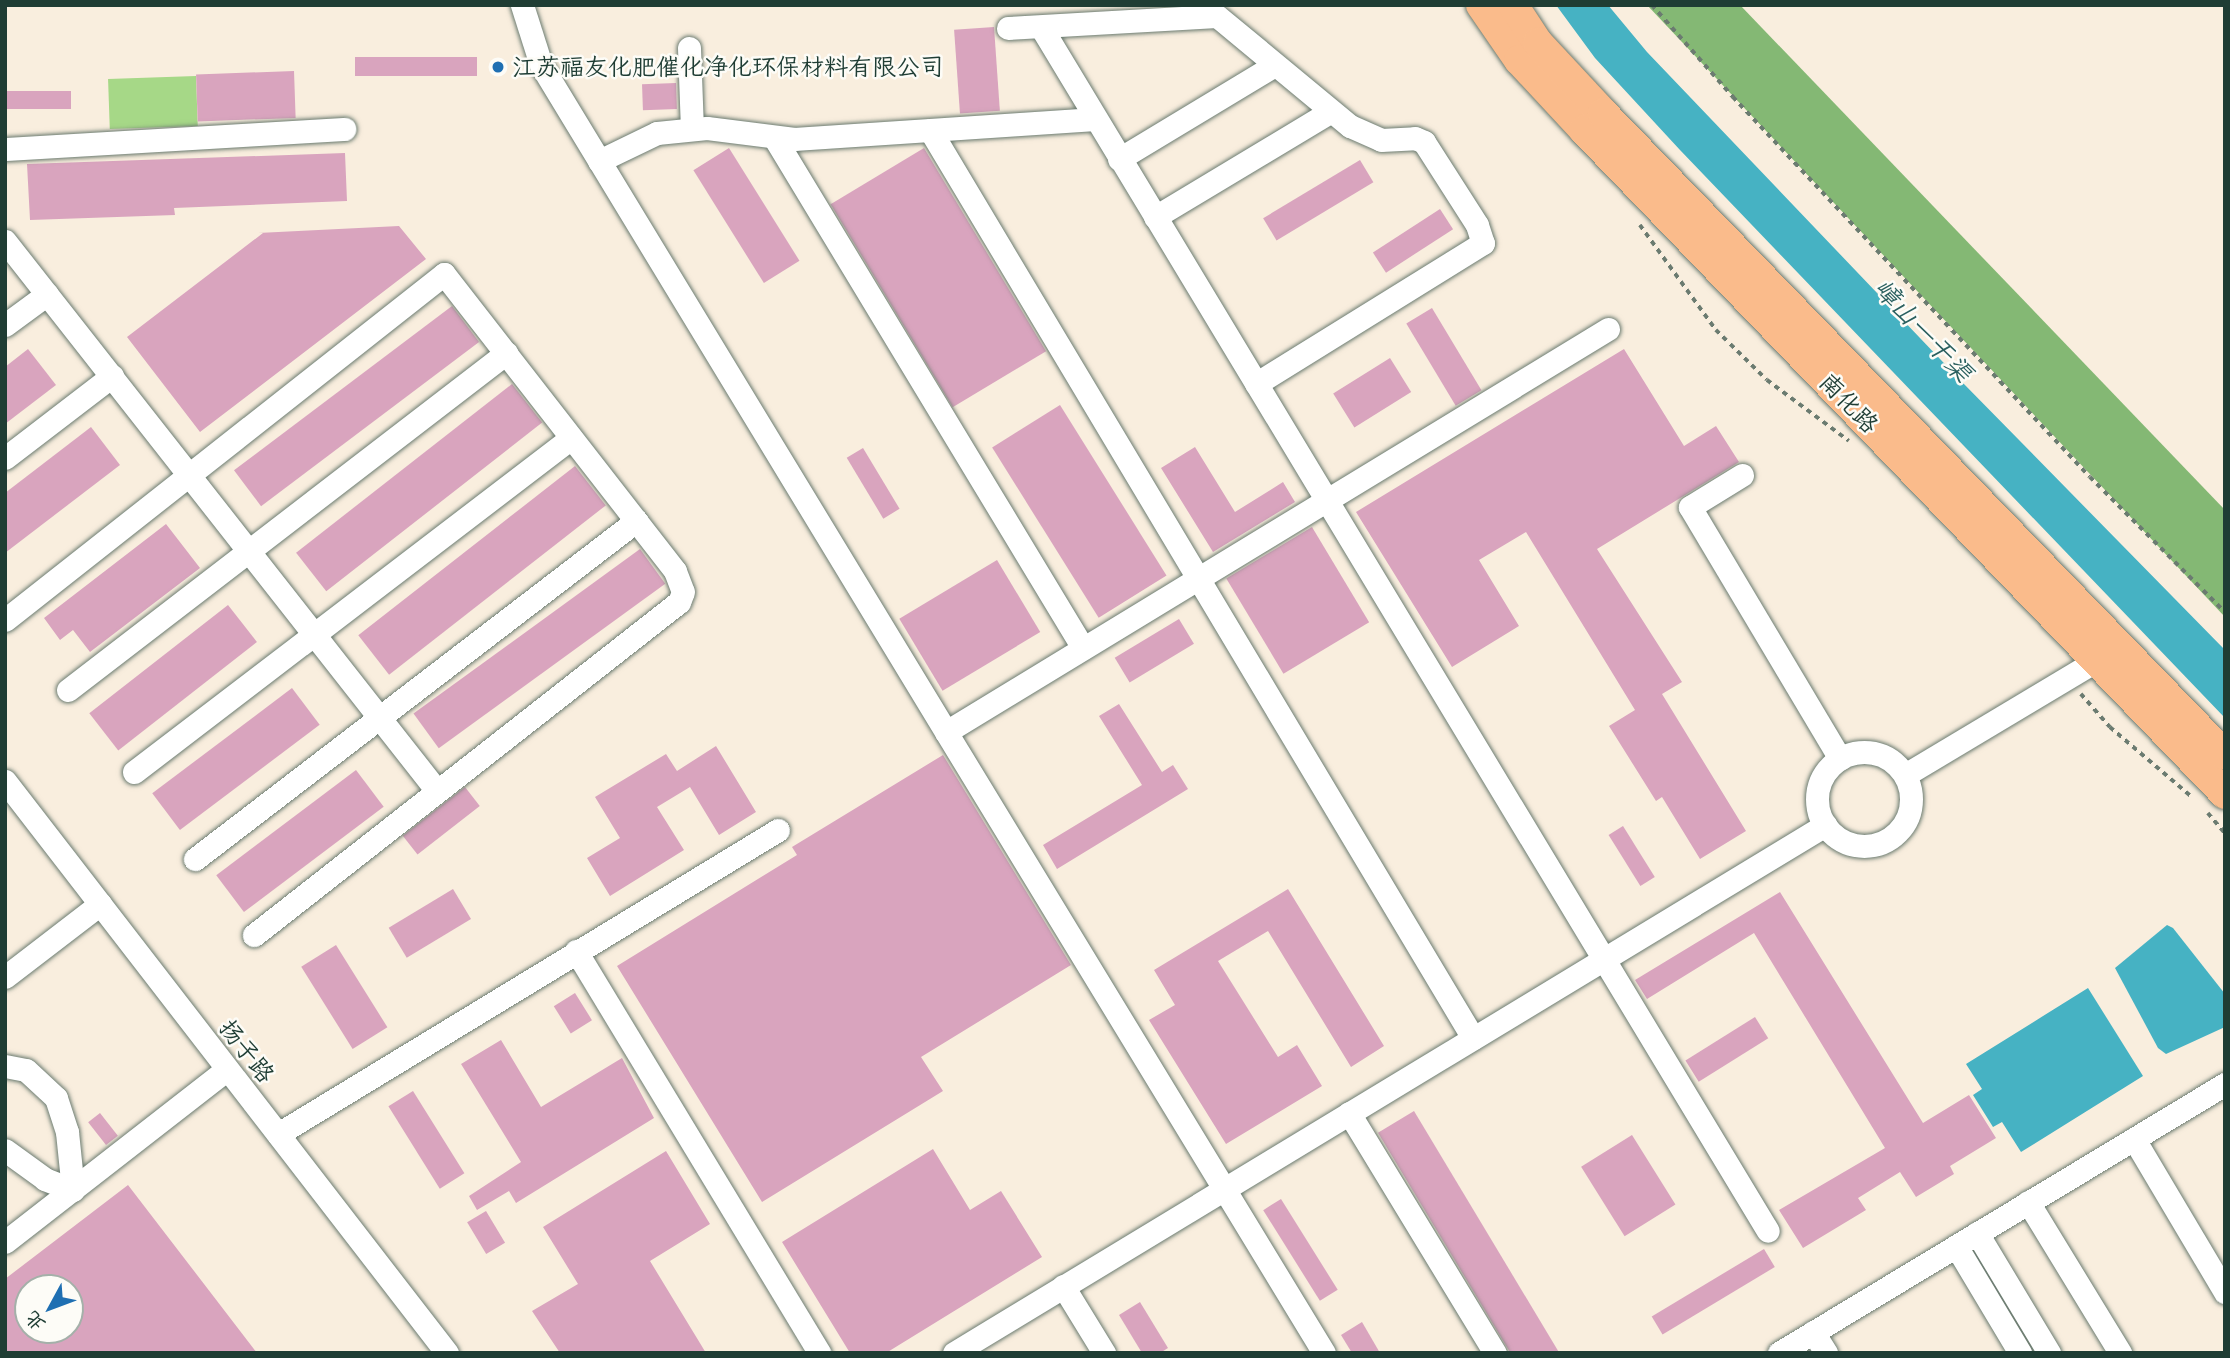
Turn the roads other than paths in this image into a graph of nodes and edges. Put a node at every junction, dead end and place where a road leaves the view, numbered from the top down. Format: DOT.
graph roads {
  1 [pos="522,5"];
  2 [pos="1481,5"];
  3 [pos="1513,5"];
  4 [pos="1041,27"];
  5 [pos="1008,28"];
  6 [pos="689,48"];
  7 [pos="1275,65"];
  8 [pos="1330,112"];
  9 [pos="1095,119"];
  10 [pos="344,129"];
  11 [pos="692,129"];
  12 [pos="930,130"];
  13 [pos="774,136"];
  14 [pos="5,149"];
  15 [pos="1119,159"];
  16 [pos="598,160"];
  17 [pos="1155,217"];
  18 [pos="5,241"];
  19 [pos="47,293"];
  20 [pos="5,325"];
  21 [pos="1608,329"];
  22 [pos="506,353"];
  23 [pos="112,376"];
  24 [pos="1256,384"];
  25 [pos="571,438"];
  26 [pos="5,458"];
  27 [pos="189,475"];
  28 [pos="1742,475"];
  29 [pos="1326,500"];
  30 [pos="636,521"];
  31 [pos="248,550"];
  32 [pos="1198,578"];
  33 [pos="5,620"];
  34 [pos="314,635"];
  35 [pos="1083,648"];
  36 [pos="2108,653"];
  37 [pos="68,690"];
  38 [pos="379,717"];
  39 [pos="946,732"];
  40 [pos="2225,755"];
  41 [pos="1840,759"];
  42 [pos="134,772"];
  43 [pos="1905,775"];
  44 [pos="5,780"];
  45 [pos="437,791"];
  46 [pos="2210,803"];
  47 [pos="1825,825"];
  48 [pos="778,830"];
  49 [pos="195,859"];
  50 [pos="100,904"];
  51 [pos="254,935"];
  52 [pos="576,951"];
  53 [pos="1604,959"];
  54 [pos="5,977"];
  55 [pos="1473,1038"];
  56 [pos="5,1066"];
  57 [pos="227,1069"];
  58 [pos="2225,1084"];
  59 [pos="1349,1113"];
  60 [pos="278,1135"];
  61 [pos="2134,1139"];
  62 [pos="5,1150"];
  63 [pos="1224,1189"];
  64 [pos="73,1190"];
  65 [pos="2028,1202"];
  66 [pos="1769,1231"];
  67 [pos="1977,1233"];
  68 [pos="5,1242"];
  69 [pos="1956,1246"];
  70 [pos="1063,1286"];
  71 [pos="2225,1292"];
  72 [pos="1813,1332"];
  73 [pos="447,1353"];
  74 [pos="819,1353"];
  75 [pos="954,1353"];
  76 [pos="1104,1353"];
  77 [pos="1324,1353"];
  78 [pos="1495,1353"];
  79 [pos="1779,1353"];
  80 [pos="1826,1353"];
  81 [pos="2020,1353"];
  82 [pos="2049,1353"];
  83 [pos="2120,1353"];
  1 -- 16 [label="street"];
  2 -- 36 [label="main road, 南化路"];
  3 -- 36 [label="main road, 南化路"];
  4 -- 5 [label="street"];
  4 -- 7 [label="street"];
  4 -- 9 [label="street"];
  6 -- 11 [label="street"];
  7 -- 8 [label="street"];
  7 -- 15 [label="street"];
  8 -- 17 [label="street"];
  8 -- 24 [label="street"];
  9 -- 12 [label="street"];
  9 -- 15 [label="street"];
  10 -- 14 [label="street"];
  11 -- 13 [label="street"];
  11 -- 16 [label="street"];
  12 -- 13 [label="street"];
  12 -- 32 [label="street"];
  13 -- 35 [label="street"];
  15 -- 17 [label="street"];
  16 -- 39 [label="street"];
  17 -- 24 [label="street"];
  18 -- 19 [label="street"];
  19 -- 20 [label="street"];
  19 -- 23 [label="street"];
  21 -- 29 [label="street"];
  22 -- 25 [label="street"];
  22 -- 27 [label="street"];
  22 -- 31 [label="street"];
  23 -- 26 [label="street"];
  23 -- 27 [label="street"];
  24 -- 29 [label="street"];
  25 -- 30 [label="street"];
  25 -- 34 [label="street"];
  27 -- 31 [label="street"];
  27 -- 33 [label="street"];
  28 -- 41 [label="street"];
  29 -- 32 [label="street"];
  29 -- 53 [label="street"];
  30 -- 38 [label="street"];
  30 -- 45 [label="street"];
  31 -- 34 [label="street"];
  31 -- 37 [label="street"];
  32 -- 35 [label="street"];
  32 -- 55 [label="street"];
  34 -- 38 [label="street"];
  34 -- 42 [label="street"];
  35 -- 39 [label="street"];
  36 -- 40 [label="main road, 南化路"];
  36 -- 43 [label="street"];
  36 -- 46 [label="main road, 南化路"];
  38 -- 45 [label="street"];
  38 -- 49 [label="street"];
  39 -- 63 [label="street"];
  41 -- 43 [label="street"];
  41 -- 47 [label="street"];
  43 -- 47 [label="street"];
  44 -- 50 [label="street, 扬子路"];
  45 -- 51 [label="street"];
  47 -- 53 [label="street"];
  48 -- 52 [label="street"];
  50 -- 54 [label="street"];
  50 -- 57 [label="street, 扬子路"];
  52 -- 60 [label="street"];
  52 -- 74 [label="street"];
  53 -- 55 [label="street"];
  53 -- 66 [label="street"];
  55 -- 59 [label="street"];
  56 -- 64 [label="street"];
  57 -- 60 [label="street, 扬子路"];
  57 -- 64 [label="street"];
  58 -- 61 [label="street"];
  59 -- 63 [label="street"];
  59 -- 78 [label="street"];
  60 -- 73 [label="street, 扬子路"];
  61 -- 65 [label="street"];
  61 -- 71 [label="street"];
  62 -- 64 [label="street"];
  63 -- 70 [label="street"];
  63 -- 77 [label="street"];
  64 -- 68 [label="street"];
  65 -- 67 [label="street"];
  65 -- 83 [label="street"];
  67 -- 69 [label="street"];
  67 -- 82 [label="street"];
  69 -- 72 [label="street"];
  69 -- 81 [label="street"];
  70 -- 75 [label="street"];
  70 -- 76 [label="street"];
  72 -- 79 [label="street"];
  72 -- 80 [label="street"];
}
